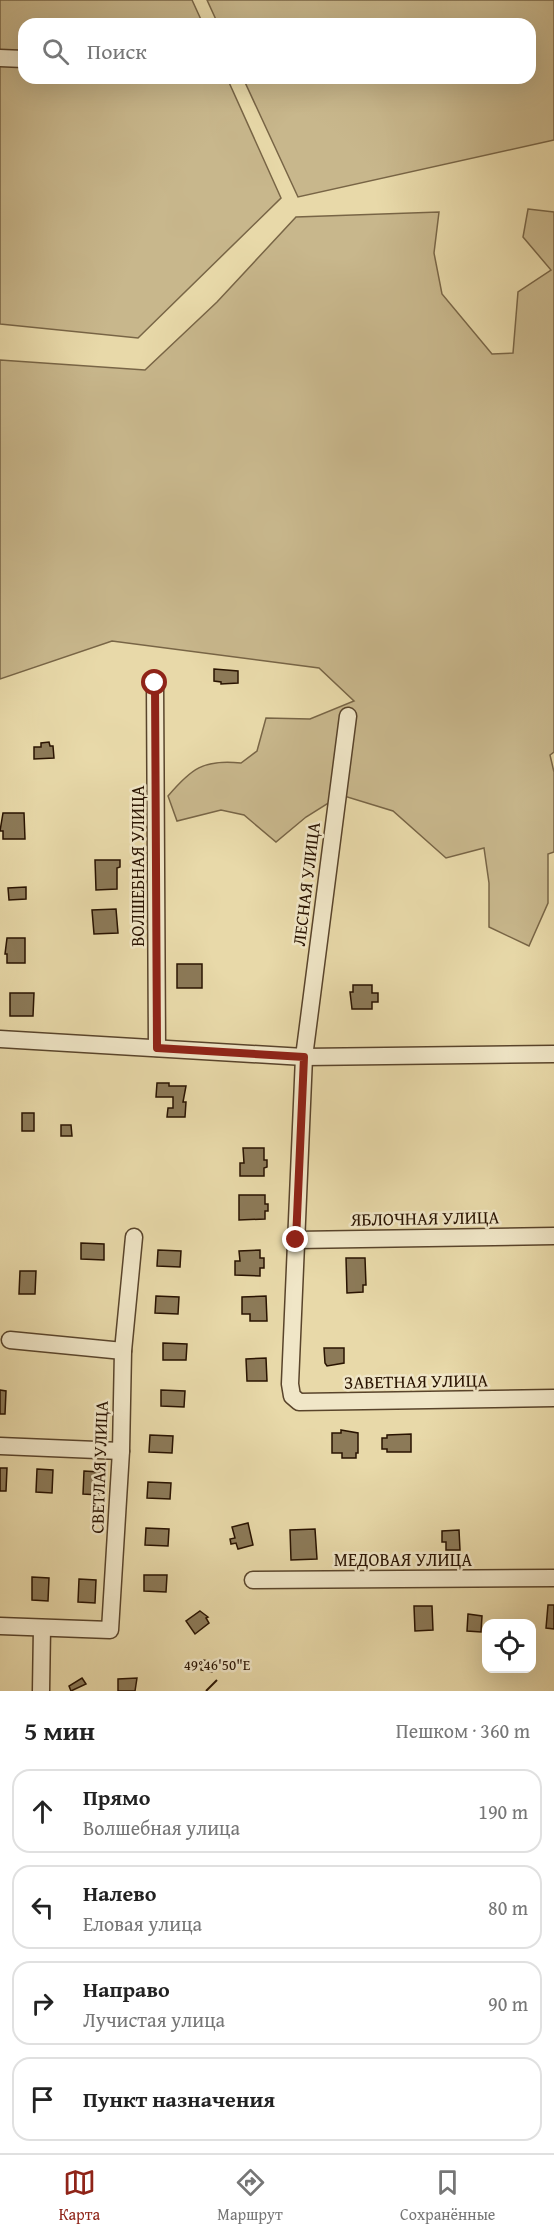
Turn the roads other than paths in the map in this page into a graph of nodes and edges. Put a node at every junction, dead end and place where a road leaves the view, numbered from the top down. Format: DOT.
graph roads {
  1 [pos="0,58"];
  2 [pos="18,59"];
  3 [pos="155,683"];
  4 [pos="348,716"];
  5 [pos="0,1039"];
  6 [pos="157,1048"];
  7 [pos="554,1054"];
  8 [pos="304,1057"];
  9 [pos="554,1236"];
  10 [pos="134,1238"];
  11 [pos="296,1240"];
  12 [pos="10,1340"];
  13 [pos="123,1351"];
  14 [pos="290,1384"];
  15 [pos="554,1398"];
  16 [pos="0,1446"];
  17 [pos="121,1451"];
  18 [pos="554,1578"];
  19 [pos="253,1580"];
  20 [pos="0,1626"];
  21 [pos="42,1628"];
  22 [pos="41,1691"];
  1 -- 2 [label="street"];
  3 -- 6 [label="street, ВОЛШЕБНАЯ УЛИЦА"];
  4 -- 8 [label="street, ЛЕСНАЯ УЛИЦА"];
  5 -- 6 [label="street"];
  6 -- 8 [label="street"];
  7 -- 8 [label="street"];
  8 -- 11 [label="street, ЛЕСНАЯ УЛИЦА"];
  9 -- 11 [label="street, ЯБЛОЧНАЯ УЛИЦА"];
  10 -- 13 [label="street, СВЕТЛАЯ УЛИЦА"];
  11 -- 14 [label="street, ЛЕСНАЯ УЛИЦА"];
  12 -- 13 [label="street"];
  13 -- 17 [label="street, СВЕТЛАЯ УЛИЦА"];
  14 -- 15 [label="street, ЗАВЕТНАЯ УЛИЦА"];
  16 -- 17 [label="street"];
  17 -- 21 [label="street, СВЕТЛАЯ УЛИЦА"];
  18 -- 19 [label="street, МЕДОВАЯ УЛИЦА"];
  20 -- 21 [label="street"];
  21 -- 22 [label="street"];
}
